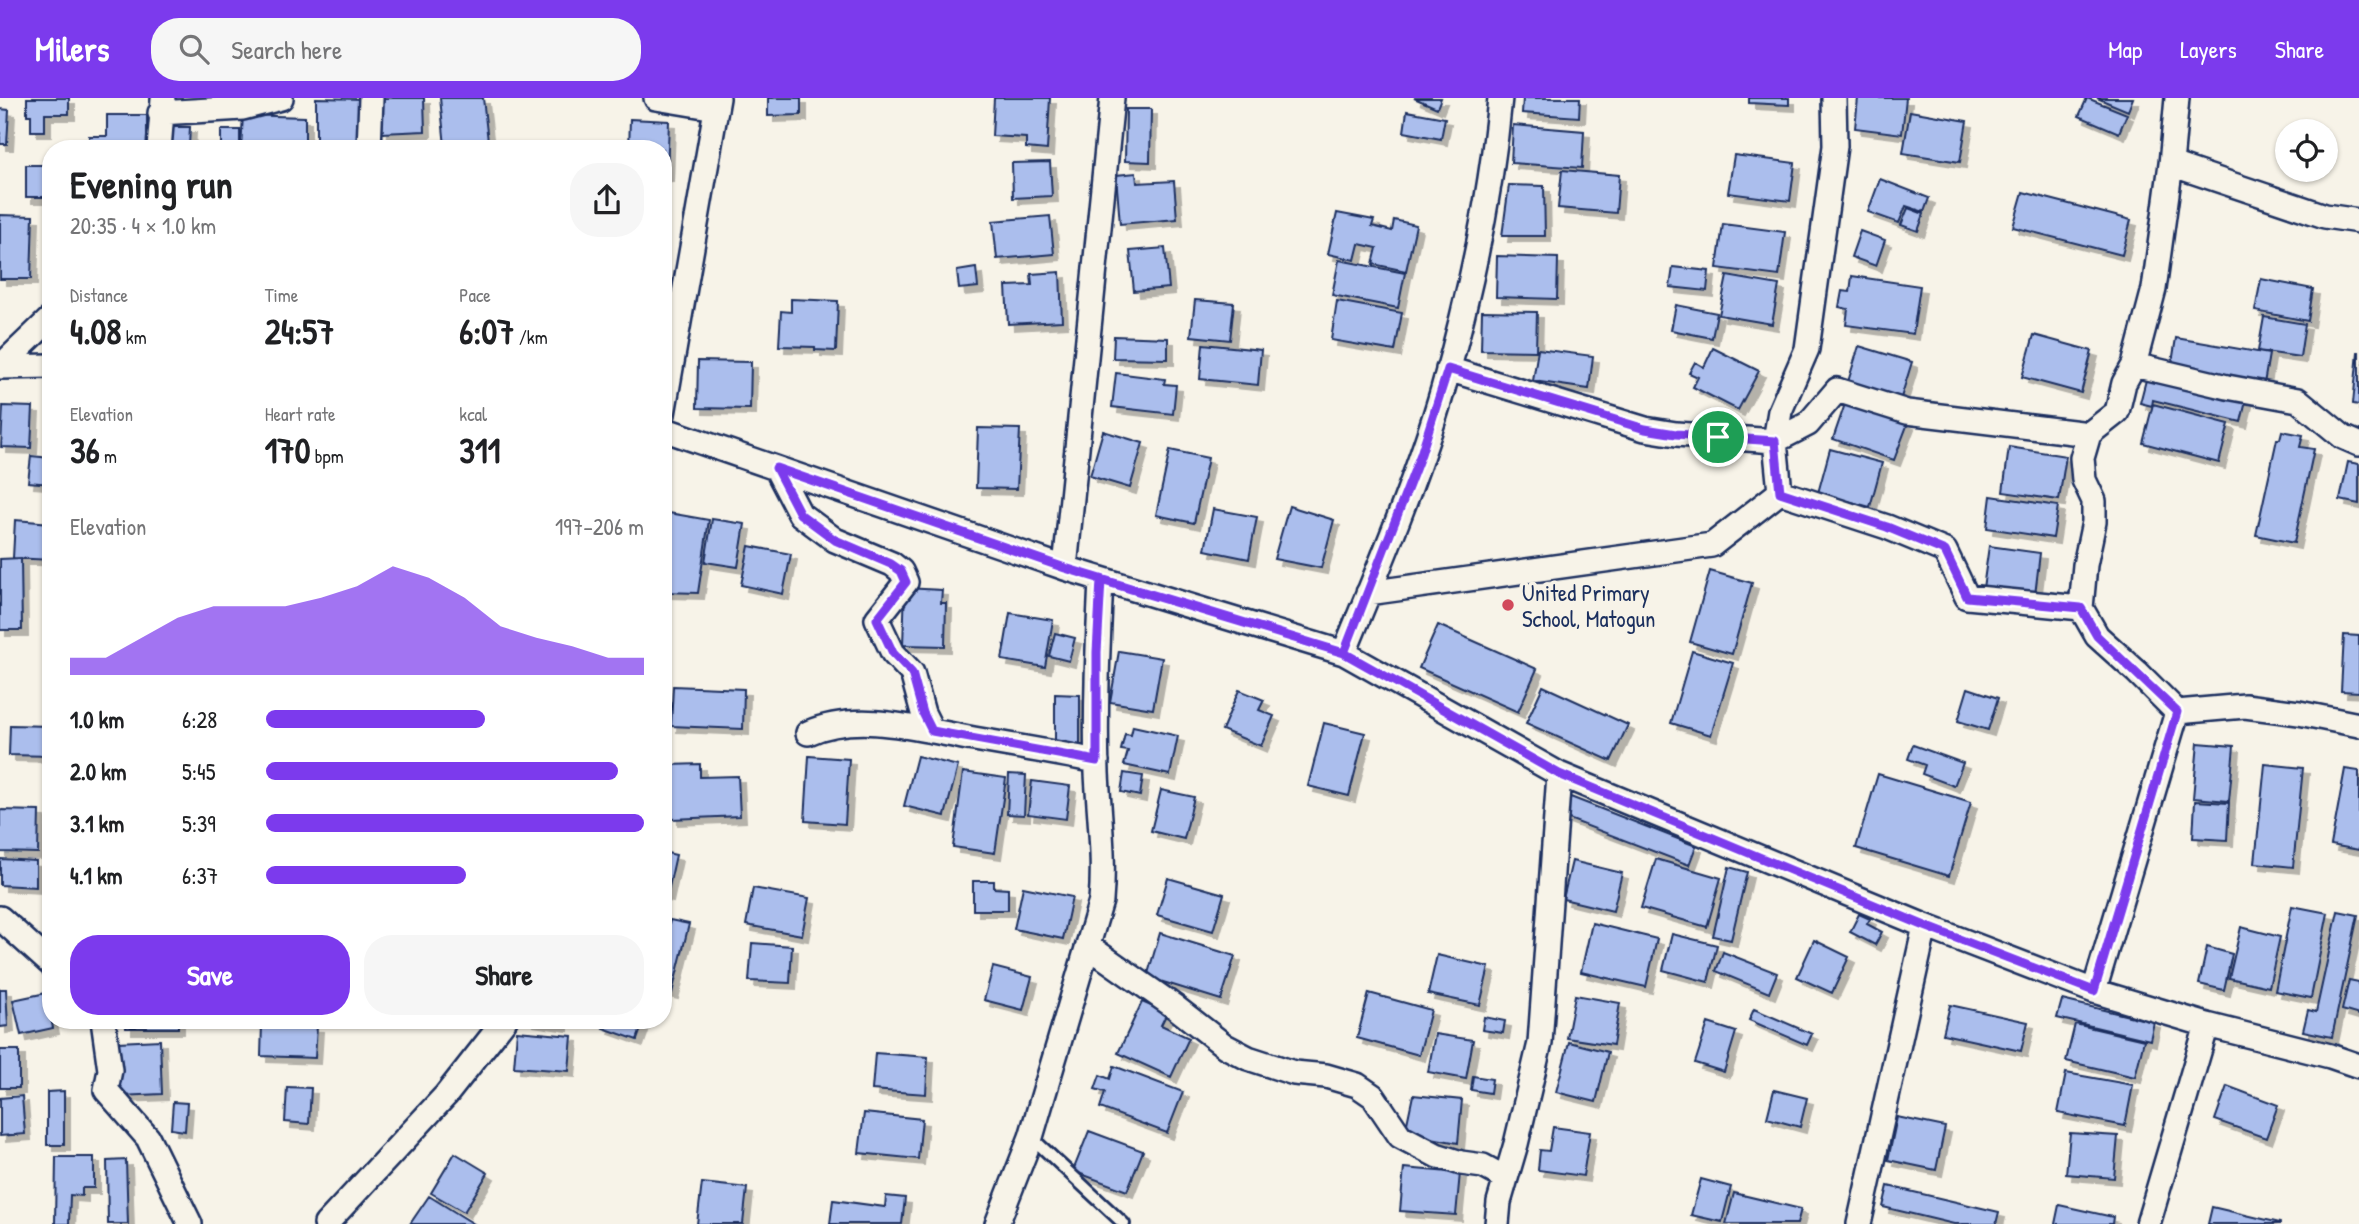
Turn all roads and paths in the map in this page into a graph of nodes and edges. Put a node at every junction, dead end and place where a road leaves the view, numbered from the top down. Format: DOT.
graph roads {
  1 [pos="281,98"];
  2 [pos="371,98"];
  3 [pos="656,98"];
  4 [pos="1112,98"];
  5 [pos="1500,98"];
  6 [pos="1833,98"];
  7 [pos="2177,98"];
  8 [pos="717,103"];
  9 [pos="162,105"];
  10 [pos="160,140"];
  11 [pos="369,140"];
  12 [pos="2171,164"];
  13 [pos="2359,221"];
  14 [pos="42,327"];
  15 [pos="672,362"];
  16 [pos="2134,365"];
  17 [pos="42,366"];
  18 [pos="0,367"];
  19 [pos="1448,369"];
  20 [pos="672,432"];
  21 [pos="2089,434"];
  22 [pos="1775,441"];
  23 [pos="2359,444"];
  24 [pos="776,468"];
  25 [pos="1780,492"];
  26 [pos="1065,568"];
  27 [pos="1101,580"];
  28 [pos="1368,593"];
  29 [pos="2081,608"];
  30 [pos="1344,653"];
  31 [pos="2177,712"];
  32 [pos="2359,725"];
  33 [pos="932,731"];
  34 [pos="808,733"];
  35 [pos="1097,761"];
  36 [pos="1559,774"];
  37 [pos="0,918"];
  38 [pos="1925,926"];
  39 [pos="1088,946"];
  40 [pos="42,956"];
  41 [pos="2094,991"];
  42 [pos="2207,1025"];
  43 [pos="104,1029"];
  44 [pos="498,1029"];
  45 [pos="2359,1066"];
  46 [pos="1031,1137"];
  47 [pos="1505,1178"];
  48 [pos="190,1224"];
  49 [pos="326,1224"];
  50 [pos="997,1224"];
  51 [pos="1124,1224"];
  52 [pos="1497,1224"];
  53 [pos="1859,1224"];
  54 [pos="2148,1224"];
  1 -- 9 [label="street"];
  2 -- 11 [label="street"];
  3 -- 8 [label="street"];
  4 -- 26 [label="street"];
  5 -- 19 [label="street"];
  6 -- 22 [label="street"];
  7 -- 12 [label="street"];
  8 -- 15 [label="street"];
  9 -- 10 [label="street"];
  12 -- 13 [label="street"];
  12 -- 16 [label="street"];
  14 -- 18 [label="street"];
  16 -- 21 [label="street"];
  16 -- 23 [label="street"];
  17 -- 18 [label="street"];
  19 -- 22 [label="street"];
  19 -- 28 [label="street"];
  20 -- 24 [label="street"];
  21 -- 22 [label="street"];
  21 -- 29 [label="street"];
  22 -- 25 [label="street"];
  24 -- 26 [label="street"];
  24 -- 33 [label="street"];
  25 -- 28 [label="street"];
  25 -- 29 [label="street"];
  26 -- 27 [label="street"];
  27 -- 30 [label="street"];
  27 -- 35 [label="street"];
  28 -- 30 [label="street"];
  29 -- 31 [label="street"];
  30 -- 36 [label="street"];
  31 -- 32 [label="street"];
  31 -- 41 [label="street"];
  33 -- 34 [label="street"];
  33 -- 35 [label="street"];
  35 -- 39 [label="street"];
  36 -- 38 [label="street"];
  36 -- 47 [label="street"];
  37 -- 40 [label="street"];
  38 -- 41 [label="street"];
  38 -- 53 [label="street"];
  39 -- 46 [label="street"];
  39 -- 47 [label="street"];
  41 -- 42 [label="street"];
  42 -- 45 [label="street"];
  42 -- 54 [label="street"];
  43 -- 48 [label="street"];
  44 -- 49 [label="street"];
  46 -- 50 [label="street"];
  46 -- 51 [label="lane"];
  47 -- 52 [label="street"];
}
